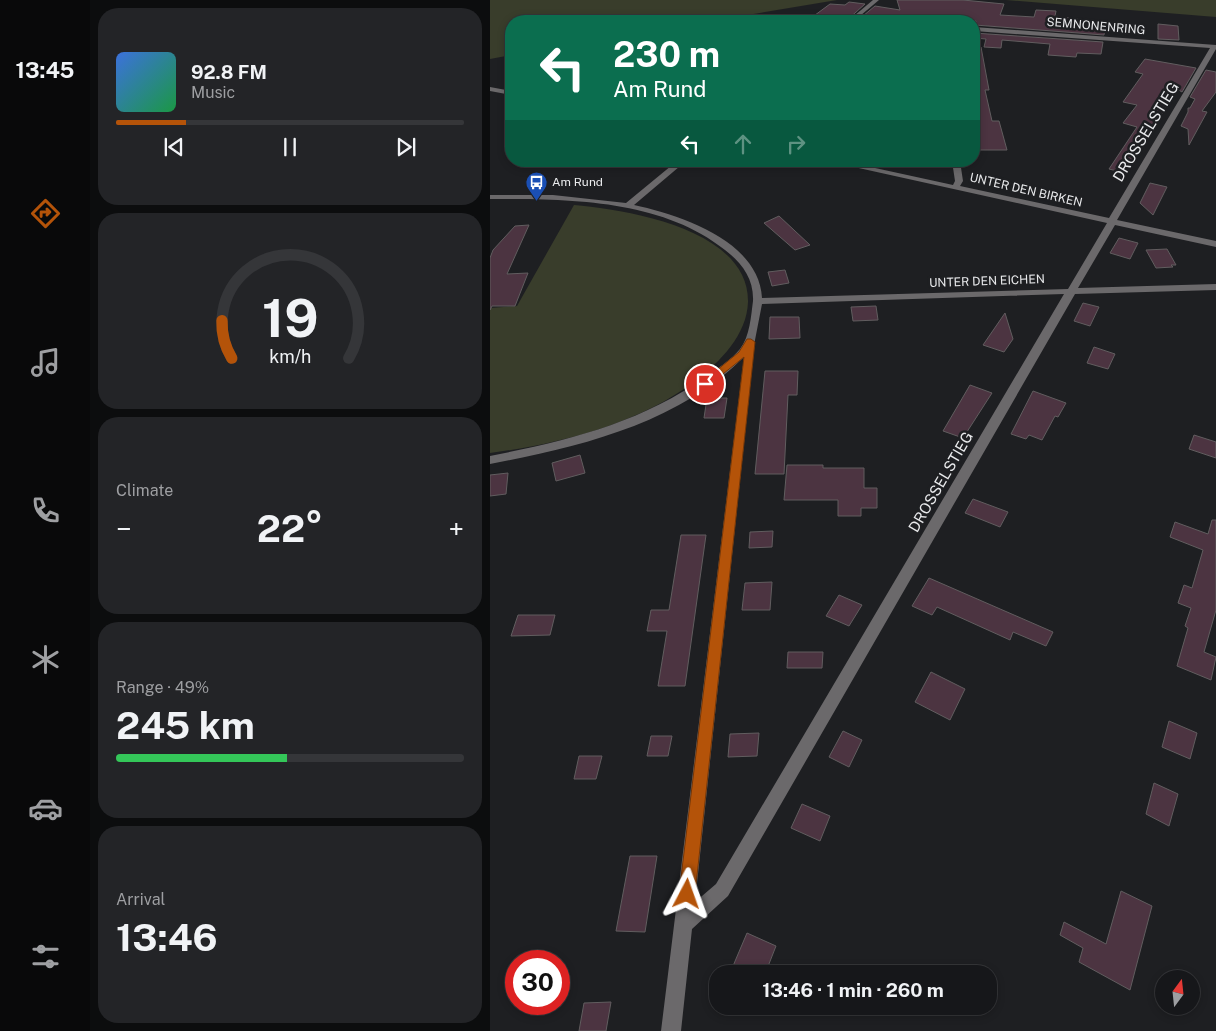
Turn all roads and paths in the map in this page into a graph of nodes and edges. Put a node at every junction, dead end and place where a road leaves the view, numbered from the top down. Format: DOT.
graph roads {
  1 [pos="876,0"];
  2 [pos="858,15"];
  3 [pos="980,29"];
  4 [pos="1215,47"];
  5 [pos="490,89"];
  6 [pos="505,92"];
  7 [pos="505,94"];
  8 [pos="490,96"];
  9 [pos="675,167"];
  10 [pos="860,167"];
  11 [pos="957,167"];
  12 [pos="956,187"];
  13 [pos="490,197"];
  14 [pos="627,207"];
  15 [pos="1112,222"];
  16 [pos="1216,244"];
  17 [pos="1216,287"];
  18 [pos="1072,291"];
  19 [pos="758,300"];
  20 [pos="751,342"];
  21 [pos="490,460"];
  22 [pos="684,924"];
  23 [pos="671,1031"];
  1 -- 2 [label="street"];
  3 -- 4 [label="street, SEMNONENRING"];
  4 -- 15 [label="street, DROSSELSTIEG"];
  5 -- 6 [label="street"];
  7 -- 8 [label="street"];
  9 -- 14 [label="street"];
  10 -- 12 [label="street, UNTER DEN BIRKEN"];
  11 -- 12 [label="street"];
  12 -- 15 [label="street, UNTER DEN BIRKEN"];
  13 -- 14 [label="street"];
  14 -- 19 [label="street"];
  15 -- 16 [label="street, UNTER DEN BIRKEN"];
  15 -- 18 [label="street, DROSSELSTIEG"];
  17 -- 18 [label="street, UNTER DEN EICHEN"];
  18 -- 19 [label="street, UNTER DEN EICHEN"];
  18 -- 22 [label="street, DROSSELSTIEG"];
  19 -- 20 [label="street"];
  20 -- 21 [label="street"];
  20 -- 22 [label="street"];
  22 -- 23 [label="street"];
}
